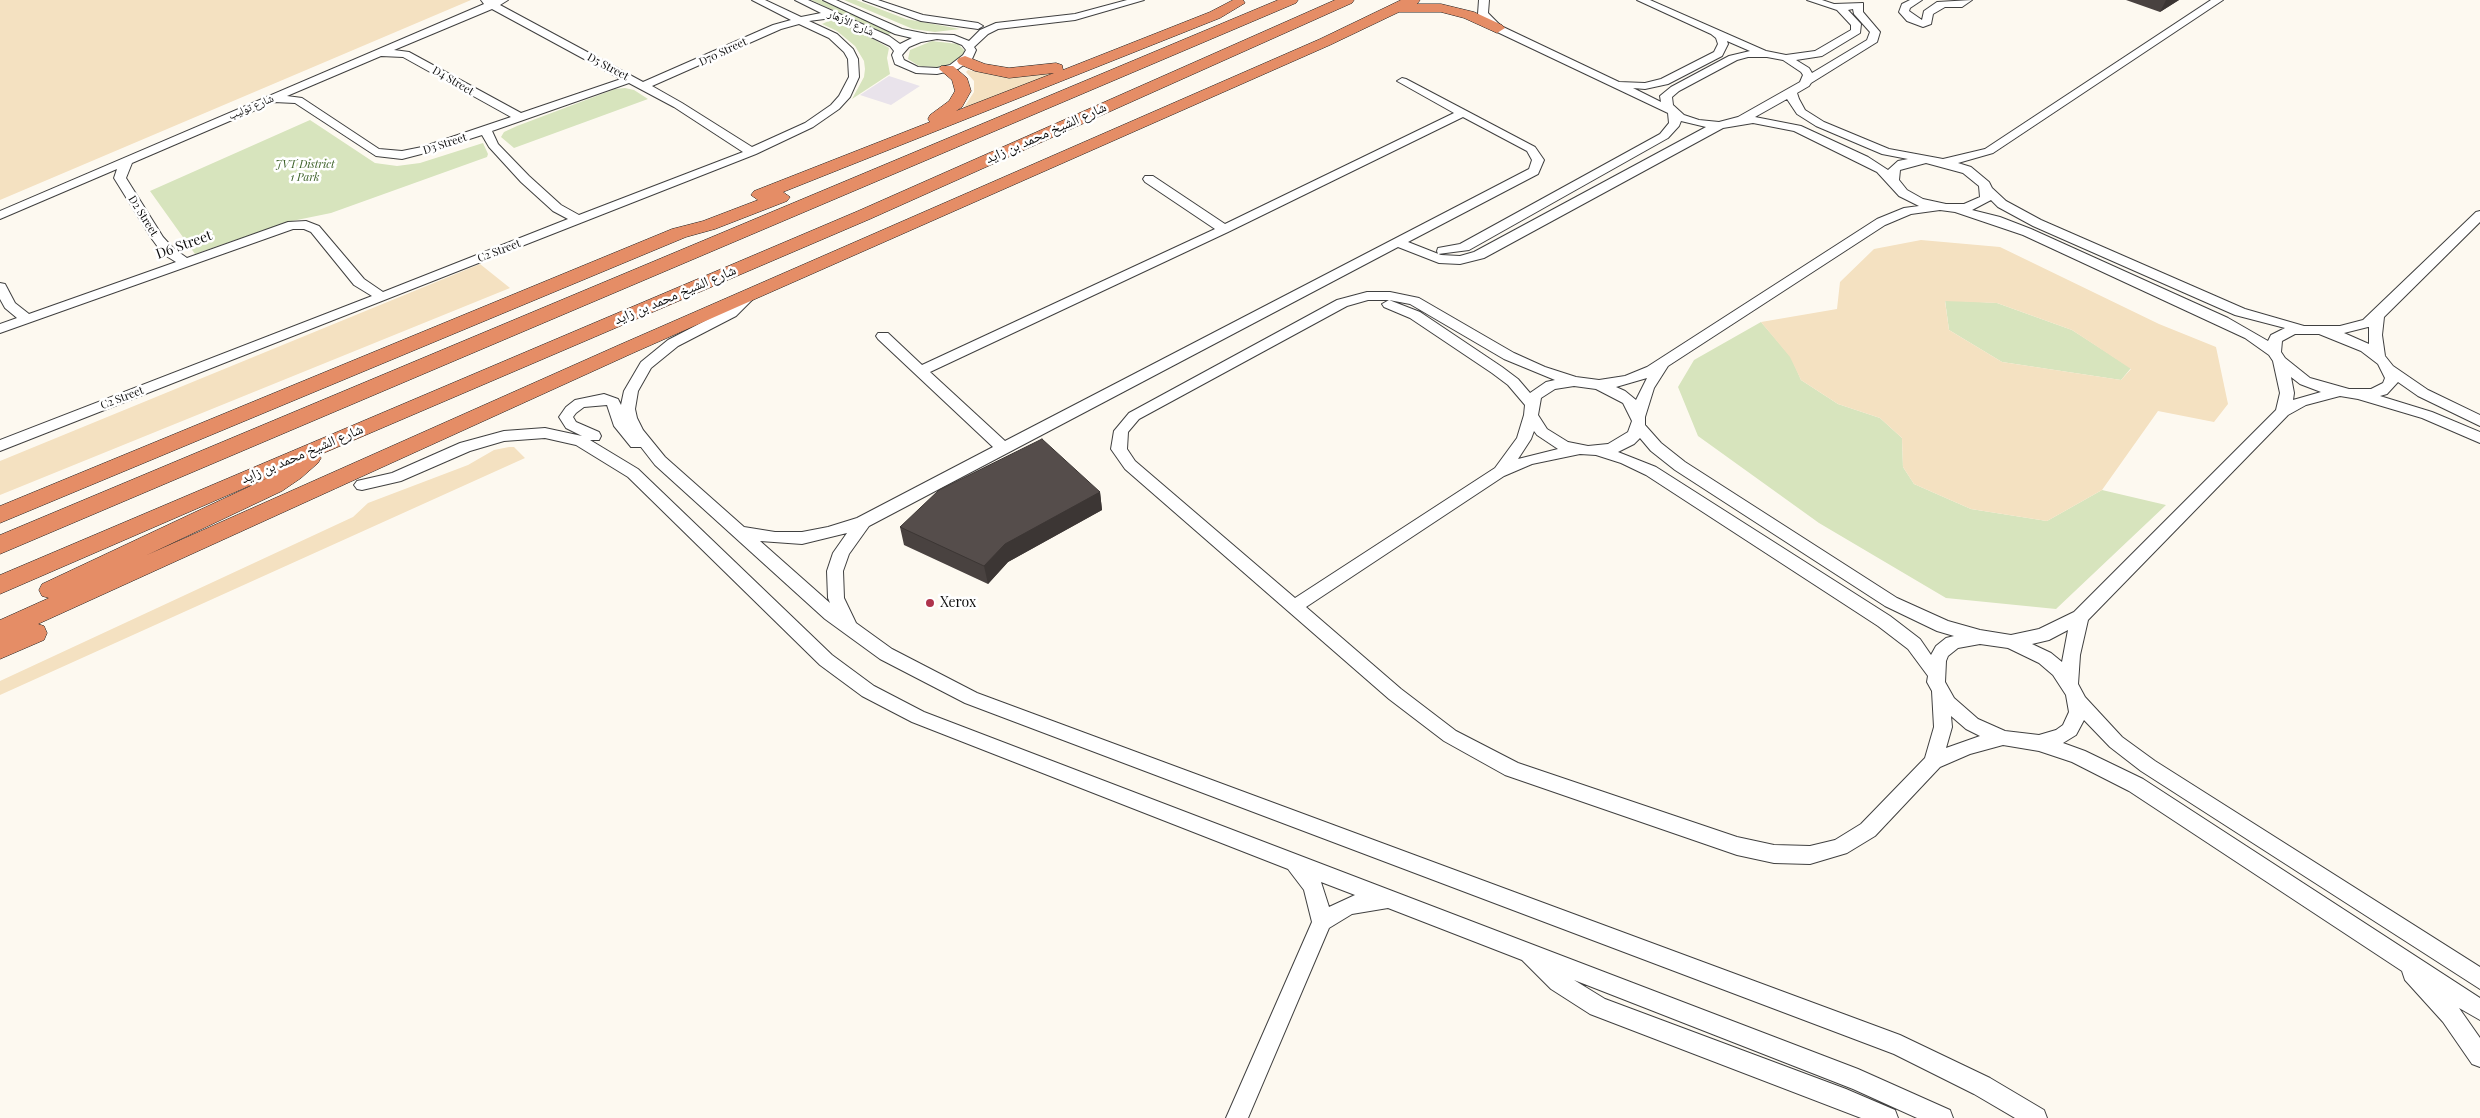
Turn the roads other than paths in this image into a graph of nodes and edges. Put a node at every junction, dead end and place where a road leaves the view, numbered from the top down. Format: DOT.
graph roads {
  1 [pos="503,0"];
  2 [pos="757,0"];
  3 [pos="828,0"];
  4 [pos="868,0"];
  5 [pos="1116,0"];
  6 [pos="1128,0"];
  7 [pos="1139,0"];
  8 [pos="1291,0"];
  9 [pos="1347,0"];
  10 [pos="1413,0"];
  11 [pos="1484,0"];
  12 [pos="1642,0"];
  13 [pos="1812,0"];
  14 [pos="1917,0"];
  15 [pos="1967,0"];
  16 [pos="2218,0"];
  17 [pos="1241,1"];
  18 [pos="488,2"];
  19 [pos="803,2"];
  20 [pos="1863,2"];
  21 [pos="1943,2"];
  22 [pos="1369,4"];
  23 [pos="1396,8"];
  24 [pos="1841,8"];
  25 [pos="1106,11"];
  26 [pos="908,13"];
  27 [pos="833,15"];
  28 [pos="797,18"];
  29 [pos="1003,19"];
  30 [pos="1035,20"];
  31 [pos="978,26"];
  32 [pos="1497,28"];
  33 [pos="1714,31"];
  34 [pos="928,37"];
  35 [pos="946,37"];
  36 [pos="406,41"];
  37 [pos="899,50"];
  38 [pos="378,53"];
  39 [pos="405,54"];
  40 [pos="967,54"];
  41 [pos="1767,54"];
  42 [pos="1786,58"];
  43 [pos="947,69"];
  44 [pos="627,77"];
  45 [pos="1402,80"];
  46 [pos="1808,80"];
  47 [pos="1608,81"];
  48 [pos="300,86"];
  49 [pos="645,87"];
  50 [pos="1792,93"];
  51 [pos="270,99"];
  52 [pos="1196,99"];
  53 [pos="298,100"];
  54 [pos="1674,112"];
  55 [pos="1463,113"];
  56 [pos="516,120"];
  57 [pos="1742,120"];
  58 [pos="1719,125"];
  59 [pos="486,130"];
  60 [pos="982,130"];
  61 [pos="473,134"];
  62 [pos="493,145"];
  63 [pos="1989,151"];
  64 [pos="748,153"];
  65 [pos="1924,160"];
  66 [pos="1938,161"];
  67 [pos="126,162"];
  68 [pos="844,162"];
  69 [pos="91,176"];
  70 [pos="120,178"];
  71 [pos="1149,179"];
  72 [pos="1895,184"];
  73 [pos="1986,188"];
  74 [pos="557,208"];
  75 [pos="1942,208"];
  76 [pos="0,209"];
  77 [pos="0,215"];
  78 [pos="2480,215"];
  79 [pos="573,222"];
  80 [pos="1881,222"];
  81 [pos="1224,229"];
  82 [pos="679,233"];
  83 [pos="1405,240"];
  84 [pos="179,265"];
  85 [pos="0,287"];
  86 [pos="747,298"];
  87 [pos="375,300"];
  88 [pos="718,310"];
  89 [pos="1332,310"];
  90 [pos="2377,316"];
  91 [pos="20,321"];
  92 [pos="1237,327"];
  93 [pos="0,328"];
  94 [pos="2306,330"];
  95 [pos="2323,332"];
  96 [pos="884,336"];
  97 [pos="1262,347"];
  98 [pos="2378,356"];
  99 [pos="2277,357"];
  100 [pos="1663,364"];
  101 [pos="2389,369"];
  102 [pos="921,371"];
  103 [pos="1574,381"];
  104 [pos="1599,384"];
  105 [pos="2342,393"];
  106 [pos="2357,395"];
  107 [pos="1531,409"];
  108 [pos="2283,412"];
  109 [pos="1638,421"];
  110 [pos="2480,421"];
  111 [pos="2480,438"];
  112 [pos="327,443"];
  113 [pos="0,446"];
  114 [pos="1004,448"];
  115 [pos="1578,450"];
  116 [pos="1598,451"];
  117 [pos="656,456"];
  118 [pos="628,469"];
  119 [pos="1499,472"];
  120 [pos="362,485"];
  121 [pos="0,515"];
  122 [pos="863,522"];
  123 [pos="738,531"];
  124 [pos="0,545"];
  125 [pos="0,585"];
  126 [pos="1294,607"];
  127 [pos="0,615"];
  128 [pos="2080,617"];
  129 [pos="850,629"];
  130 [pos="0,630"];
  131 [pos="1980,637"];
  132 [pos="2011,642"];
  133 [pos="0,649"];
  134 [pos="1935,672"];
  135 [pos="2070,684"];
  136 [pos="1940,691"];
  137 [pos="2078,702"];
  138 [pos="2004,738"];
  139 [pos="2039,743"];
  140 [pos="1933,762"];
  141 [pos="1294,863"];
  142 [pos="1391,900"];
  143 [pos="1322,922"];
  144 [pos="1525,950"];
  145 [pos="2392,952"];
  146 [pos="2480,979"];
  147 [pos="2480,1010"];
  148 [pos="2480,1056"];
  149 [pos="1237,1118"];
  150 [pos="1887,1118"];
  151 [pos="1942,1118"];
  152 [pos="2036,1118"];
  1 -- 18 [label="street, شارع توليب"];
  2 -- 28 [label="street, C2 Street"];
  3 -- 34 [label="street, شارع الأزهار"];
  4 -- 26 [label="street"];
  5 -- 30 [label="street"];
  6 -- 25 [label="street"];
  7 -- 25 [label="street"];
  8 -- 60 [label="highway, شارع الشيخ محمد بن زايد"];
  9 -- 112 [label="highway, شارع الشيخ محمد بن زايد"];
  10 -- 23 [label="highway"];
  11 -- 32 [label="street"];
  12 -- 33 [label="street"];
  13 -- 24 [label="street"];
  14 -- 21 [label="street"];
  15 -- 21 [label="street"];
  16 -- 63 [label="street"];
  17 -- 40 [label="highway"];
  17 -- 68 [label="highway"];
  18 -- 36 [label="street, شارع توليب"];
  18 -- 44 [label="street, D5 Street"];
  18 -- 76 [label="street, شارع توليب"];
  19 -- 27 [label="street, شارع الأزهار"];
  19 -- 28 [label="street"];
  20 -- 24 [label="street"];
  20 -- 46 [label="street"];
  22 -- 52 [label="highway"];
  23 -- 32 [label="highway"];
  23 -- 52 [label="highway"];
  24 -- 42 [label="street"];
  25 -- 30 [label="street"];
  26 -- 29 [label="street"];
  26 -- 31 [label="street"];
  27 -- 28 [label="street, D70 Street"];
  27 -- 37 [label="street, شارع الأزهار"];
  28 -- 49 [label="street, D70 Street"];
  28 -- 64 [label="street, C2 Street"];
  29 -- 30 [label="street"];
  29 -- 31 [label="street"];
  30 -- 40 [label="street"];
  31 -- 35 [label="street"];
  32 -- 47 [label="street"];
  33 -- 41 [label="street"];
  33 -- 47 [label="street"];
  34 -- 35 [label="street, شارع الأزهار"];
  34 -- 37 [label="street, شارع الأزهار"];
  35 -- 40 [label="street, شارع الأزهار"];
  36 -- 38 [label="street, شارع توليب"];
  36 -- 39 [label="street"];
  37 -- 43 [label="street, شارع الأزهار"];
  38 -- 39 [label="street, D4 Street"];
  38 -- 48 [label="street, شارع توليب"];
  39 -- 56 [label="street, D4 Street"];
  40 -- 43 [label="street, شارع الأزهار"];
  41 -- 42 [label="street"];
  41 -- 54 [label="street"];
  42 -- 46 [label="street"];
  43 -- 68 [label="highway"];
  44 -- 49 [label="street, D5 Street"];
  44 -- 56 [label="street, D3 Street"];
  45 -- 55 [label="street"];
  46 -- 50 [label="street"];
  47 -- 54 [label="street"];
  48 -- 51 [label="street, شارع توليب"];
  48 -- 53 [label="street"];
  49 -- 64 [label="street, D5 Street"];
  50 -- 57 [label="street"];
  50 -- 65 [label="street"];
  51 -- 53 [label="street"];
  51 -- 67 [label="street, شارع توليب"];
  52 -- 86 [label="highway"];
  53 -- 61 [label="street, D3 Street"];
  54 -- 58 [label="street"];
  54 -- 83 [label="street"];
  55 -- 81 [label="street"];
  55 -- 83 [label="street"];
  56 -- 59 [label="street, D3 Street"];
  57 -- 58 [label="street"];
  57 -- 72 [label="street"];
  58 -- 83 [label="street"];
  59 -- 61 [label="street, D3 Street"];
  59 -- 62 [label="street"];
  60 -- 82 [label="highway"];
  60 -- 124 [label="highway, شارع الشيخ محمد بن زايد"];
  61 -- 62 [label="street"];
  62 -- 74 [label="street"];
  63 -- 66 [label="street"];
  63 -- 73 [label="street"];
  64 -- 79 [label="street, C2 Street"];
  65 -- 66 [label="street"];
  65 -- 72 [label="street"];
  66 -- 73 [label="street"];
  67 -- 69 [label="street, شارع توليب"];
  67 -- 70 [label="street"];
  68 -- 82 [label="highway"];
  69 -- 70 [label="street"];
  69 -- 77 [label="street, شارع توليب"];
  70 -- 84 [label="street, D2 Street"];
  71 -- 81 [label="street"];
  72 -- 75 [label="street"];
  72 -- 80 [label="street"];
  73 -- 75 [label="street"];
  73 -- 94 [label="street"];
  74 -- 79 [label="street"];
  75 -- 80 [label="street"];
  75 -- 99 [label="street"];
  78 -- 90 [label="street"];
  79 -- 87 [label="street, C2 Street"];
  80 -- 100 [label="street"];
  81 -- 102 [label="street"];
  82 -- 121 [label="highway"];
  83 -- 92 [label="street"];
  84 -- 87 [label="street, D6 Street"];
  84 -- 91 [label="street, D6 Street"];
  85 -- 91 [label="street"];
  86 -- 88 [label="highway"];
  86 -- 117 [label="street"];
  87 -- 113 [label="street, C2 Street"];
  88 -- 120 [label="highway"];
  88 -- 130 [label="highway"];
  89 -- 97 [label="street"];
  89 -- 103 [label="street"];
  89 -- 107 [label="street"];
  90 -- 95 [label="street"];
  90 -- 98 [label="street"];
  91 -- 93 [label="street, D6 Street"];
  92 -- 97 [label="street"];
  92 -- 114 [label="street"];
  94 -- 95 [label="street"];
  94 -- 99 [label="street"];
  95 -- 98 [label="street"];
  96 -- 102 [label="street"];
  97 -- 126 [label="street"];
  98 -- 101 [label="street"];
  99 -- 105 [label="street"];
  99 -- 108 [label="street"];
  100 -- 104 [label="street"];
  100 -- 109 [label="street"];
  101 -- 106 [label="street"];
  101 -- 110 [label="street"];
  102 -- 114 [label="street"];
  103 -- 104 [label="street"];
  103 -- 107 [label="street"];
  104 -- 109 [label="street"];
  105 -- 106 [label="street"];
  105 -- 108 [label="street"];
  106 -- 111 [label="street"];
  107 -- 115 [label="street"];
  107 -- 119 [label="street"];
  108 -- 128 [label="street"];
  109 -- 116 [label="street"];
  109 -- 131 [label="street"];
  112 -- 125 [label="highway, شارع الشيخ محمد بن زايد"];
  112 -- 127 [label="highway"];
  114 -- 122 [label="street"];
  115 -- 116 [label="street"];
  115 -- 119 [label="street"];
  116 -- 134 [label="street"];
  117 -- 118 [label="street"];
  117 -- 123 [label="street"];
  118 -- 120 [label="street"];
  118 -- 141 [label="street"];
  119 -- 126 [label="street"];
  120 -- 133 [label="highway"];
  122 -- 123 [label="street"];
  122 -- 129 [label="street"];
  123 -- 129 [label="street"];
  126 -- 140 [label="street"];
  128 -- 132 [label="street"];
  128 -- 135 [label="street"];
  129 -- 152 [label="street"];
  131 -- 132 [label="street"];
  131 -- 134 [label="street"];
  132 -- 135 [label="street"];
  134 -- 136 [label="street"];
  135 -- 137 [label="street"];
  136 -- 138 [label="street"];
  136 -- 140 [label="street"];
  137 -- 139 [label="street"];
  137 -- 146 [label="street"];
  138 -- 139 [label="street"];
  138 -- 140 [label="street"];
  139 -- 145 [label="street"];
  141 -- 142 [label="street"];
  141 -- 143 [label="street"];
  142 -- 143 [label="street"];
  142 -- 144 [label="street"];
  143 -- 149 [label="street"];
  144 -- 150 [label="street"];
  144 -- 151 [label="street"];
  145 -- 147 [label="street"];
  145 -- 148 [label="street"];
}
